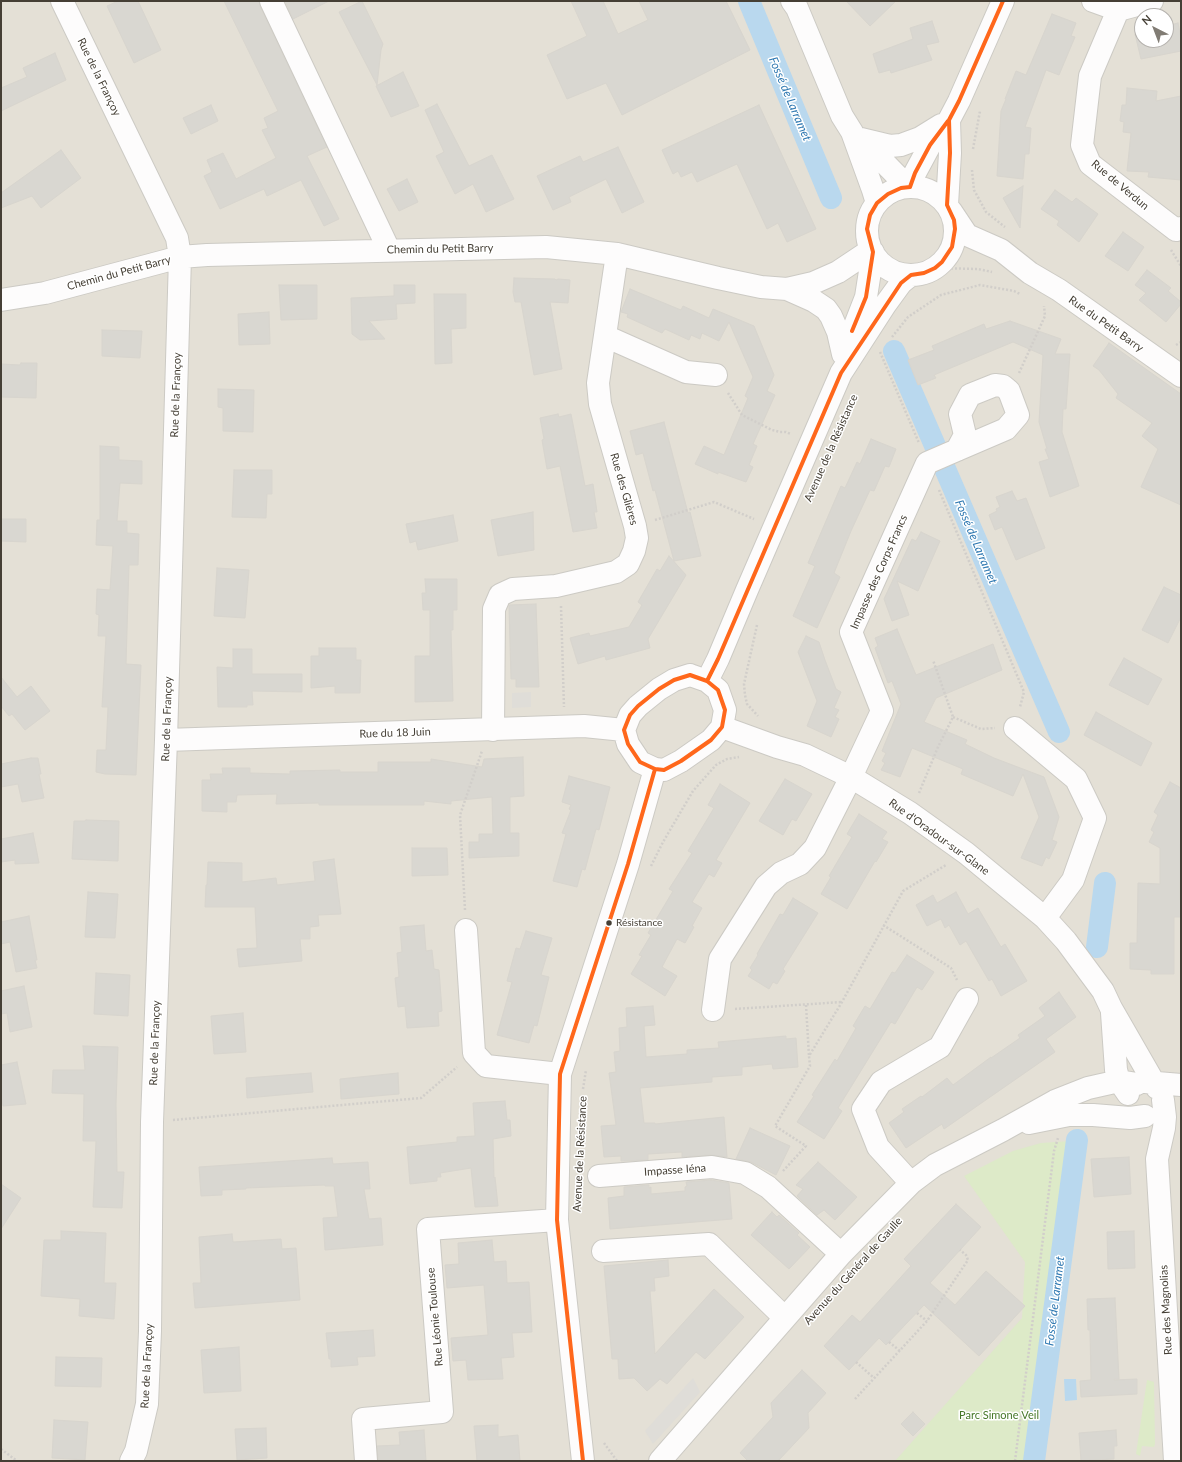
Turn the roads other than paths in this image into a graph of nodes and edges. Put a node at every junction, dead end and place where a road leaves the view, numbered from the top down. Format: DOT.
graph roads {
  1 [pos="62,1"];
  2 [pos="271,1"];
  3 [pos="792,1"];
  4 [pos="1003,1"];
  5 [pos="1092,1"];
  6 [pos="1152,1"];
  7 [pos="1118,10"];
  8 [pos="949,120"];
  9 [pos="857,136"];
  10 [pos="909,187"];
  11 [pos="877,203"];
  12 [pos="949,208"];
  13 [pos="1181,228"];
  14 [pos="389,250"];
  15 [pos="872,251"];
  16 [pos="617,254"];
  17 [pos="180,257"];
  18 [pos="911,275"];
  19 [pos="787,289"];
  20 [pos="1,300"];
  21 [pos="605,336"];
  22 [pos="842,364"];
  23 [pos="716,375"];
  24 [pos="1181,376"];
  25 [pos="957,450"];
  26 [pos="707,681"];
  27 [pos="722,727"];
  28 [pos="1014,728"];
  29 [pos="493,730"];
  30 [pos="624,730"];
  31 [pos="166,740"];
  32 [pos="655,769"];
  33 [pos="851,777"];
  34 [pos="1045,918"];
  35 [pos="466,930"];
  36 [pos="967,999"];
  37 [pos="1111,1008"];
  38 [pos="713,1010"];
  39 [pos="560,1074"];
  40 [pos="1181,1085"];
  41 [pos="1148,1101"];
  42 [pos="1003,1130"];
  43 [pos="599,1176"];
  44 [pos="911,1183"];
  45 [pos="556,1220"];
  46 [pos="603,1251"];
  47 [pos="841,1254"];
  48 [pos="785,1318"];
  49 [pos="1177,1458"];
  50 [pos="131,1461"];
  51 [pos="366,1461"];
  52 [pos="583,1461"];
  53 [pos="660,1461"];
  1 -- 17 [label="street, Rue de la Françoy"];
  2 -- 14 [label="street"];
  3 -- 9 [label="street"];
  4 -- 8 [label="street"];
  5 -- 7 [label="street"];
  6 -- 7 [label="street"];
  7 -- 13 [label="street, Rue de Verdun"];
  8 -- 9 [label="street"];
  8 -- 10 [label="street"];
  8 -- 12 [label="street"];
  9 -- 10 [label="street"];
  9 -- 11 [label="street"];
  10 -- 11 [label="street"];
  10 -- 12 [label="street"];
  11 -- 15 [label="street"];
  12 -- 18 [label="street"];
  12 -- 24 [label="street, Rue du Petit Barry"];
  14 -- 16 [label="street, Chemin du Petit Barry"];
  14 -- 17 [label="street, Chemin du Petit Barry"];
  15 -- 18 [label="street"];
  15 -- 19 [label="street, Chemin du Petit Barry"];
  15 -- 22 [label="street, Avenue de la Résistance"];
  16 -- 19 [label="street, Chemin du Petit Barry"];
  16 -- 21 [label="street, Rue des Glières"];
  17 -- 20 [label="street, Chemin du Petit Barry"];
  17 -- 31 [label="street, Rue de la Françoy"];
  18 -- 22 [label="street, Avenue de la Résistance"];
  19 -- 22 [label="street"];
  21 -- 23 [label="street"];
  21 -- 29 [label="street, Rue des Glières"];
  22 -- 26 [label="street, Avenue de la Résistance"];
  25 -- 25 [label="street"];
  25 -- 33 [label="street, Impasse des Corps Francs"];
  26 -- 27 [label="street"];
  26 -- 30 [label="street"];
  27 -- 32 [label="street"];
  27 -- 33 [label="street, Rue d'Oradour-sur-Glane"];
  28 -- 34 [label="street"];
  29 -- 30 [label="street, Rue du 18 Juin"];
  29 -- 31 [label="street, Rue du 18 Juin"];
  30 -- 32 [label="street"];
  31 -- 50 [label="street, Rue de la Françoy"];
  32 -- 39 [label="street, Avenue de la Résistance"];
  33 -- 34 [label="street, Rue d'Oradour-sur-Glane"];
  33 -- 38 [label="street, Impasse des Corps Francs"];
  34 -- 37 [label="street, Rue d'Oradour-sur-Glane"];
  35 -- 39 [label="street"];
  36 -- 44 [label="street"];
  37 -- 41 [label="street, Rue d'Oradour-sur-Glane"];
  37 -- 41 [label="street, Rue d'Oradour-sur-Glane"];
  39 -- 45 [label="street, Avenue de la Résistance"];
  40 -- 41 [label="street, Avenue du Général de Gaulle"];
  41 -- 42 [label="street, Avenue du Général de Gaulle"];
  41 -- 42 [label="street, Avenue du Général de Gaulle"];
  41 -- 49 [label="street, Rue des Magnolias"];
  42 -- 44 [label="street, Avenue du Général de Gaulle"];
  43 -- 47 [label="street, Impasse Iéna"];
  44 -- 47 [label="street, Avenue du Général de Gaulle"];
  45 -- 51 [label="street, Rue Léonie Toulouse"];
  45 -- 52 [label="street, Avenue de la Résistance"];
  46 -- 48 [label="street"];
  47 -- 48 [label="street, Avenue du Général de Gaulle"];
  48 -- 53 [label="street, Avenue du Général de Gaulle"];
}
